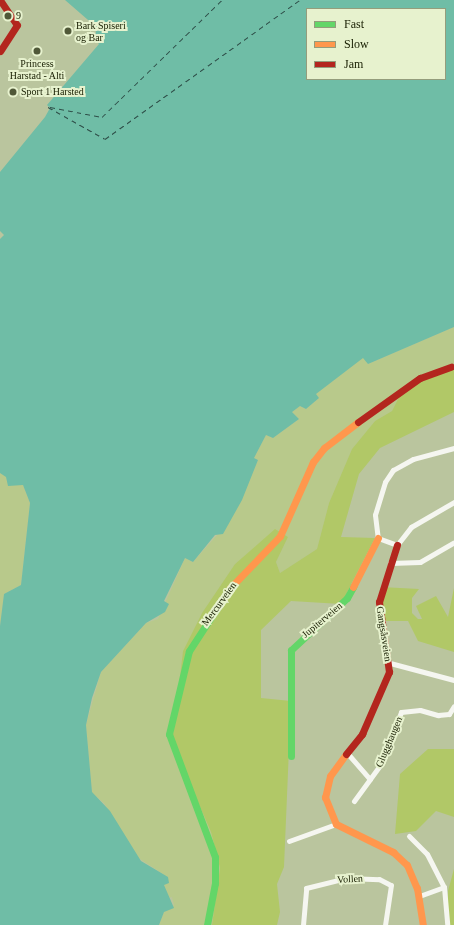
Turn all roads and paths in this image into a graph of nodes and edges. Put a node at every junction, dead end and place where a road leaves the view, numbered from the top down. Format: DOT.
graph roads {
  1 [pos="0,0"];
  2 [pos="0,51"];
  3 [pos="451,367"];
  4 [pos="454,448"];
  5 [pos="454,502"];
  6 [pos="378,538"];
  7 [pos="454,542"];
  8 [pos="397,545"];
  9 [pos="390,563"];
  10 [pos="390,663"];
  11 [pos="454,680"];
  12 [pos="454,706"];
  13 [pos="348,754"];
  14 [pos="291,756"];
  15 [pos="370,779"];
  16 [pos="354,801"];
  17 [pos="336,824"];
  18 [pos="409,836"];
  19 [pos="289,841"];
  20 [pos="444,887"];
  21 [pos="419,896"];
  22 [pos="206,925"];
  23 [pos="303,925"];
  24 [pos="385,925"];
  25 [pos="423,925"];
  26 [pos="447,925"];
  1 -- 2 [label="main road"];
  3 -- 22 [label="main road, Mercurveien"];
  4 -- 6 [label="street"];
  5 -- 8 [label="street, Gangsåsveien"];
  6 -- 8 [label="street"];
  6 -- 14 [label="main road, Jupiterveien"];
  7 -- 9 [label="street"];
  8 -- 9 [label="main road, Gangsåsveien"];
  9 -- 10 [label="main road, Gangsåsveien"];
  10 -- 11 [label="street"];
  10 -- 13 [label="main road, Gangsåsveien"];
  12 -- 15 [label="street, Glugghaugen"];
  13 -- 15 [label="street, Glugghaugen"];
  13 -- 17 [label="main road, Gangsåsveien"];
  15 -- 16 [label="street, Glugghaugen"];
  17 -- 19 [label="street"];
  17 -- 21 [label="main road"];
  18 -- 20 [label="street"];
  20 -- 21 [label="street"];
  20 -- 26 [label="street"];
  21 -- 25 [label="main road"];
  23 -- 24 [label="street, Vollen"];
}
